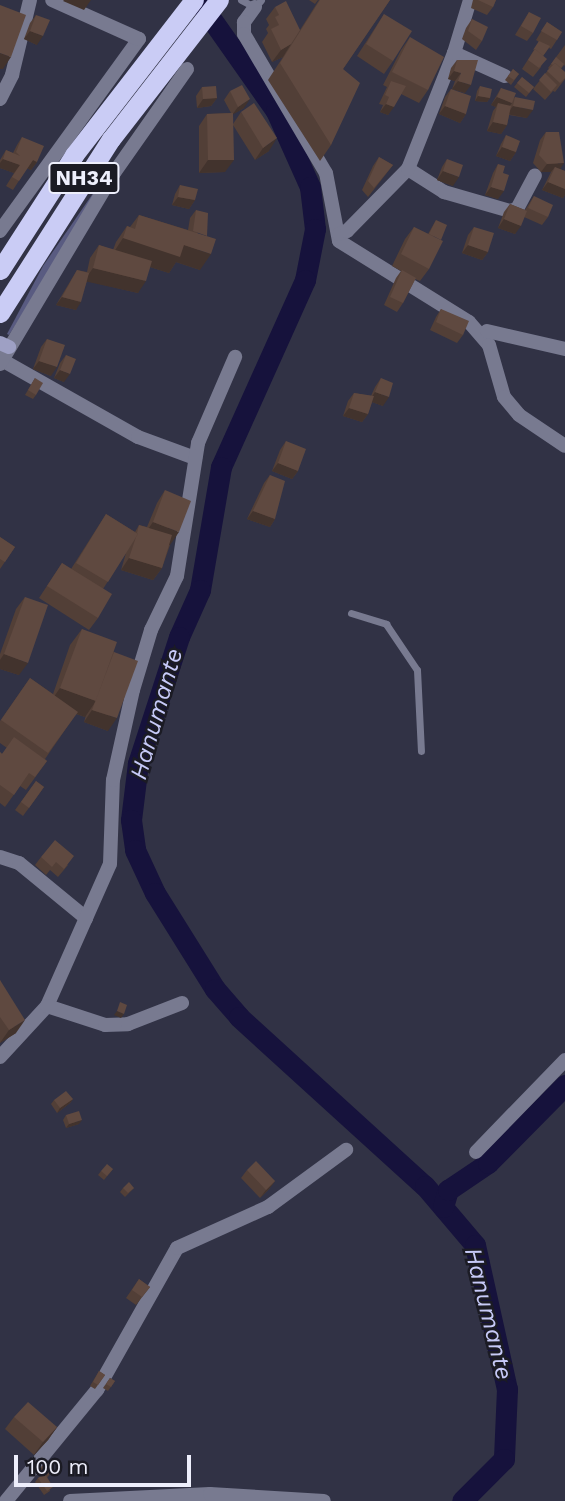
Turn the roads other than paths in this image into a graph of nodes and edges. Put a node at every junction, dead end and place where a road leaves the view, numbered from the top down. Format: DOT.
graph roads {
  1 [pos="30,0"];
  2 [pos="52,0"];
  3 [pos="194,0"];
  4 [pos="219,0"];
  5 [pos="470,0"];
  6 [pos="252,2"];
  7 [pos="171,43"];
  8 [pos="454,53"];
  9 [pos="187,69"];
  10 [pos="505,76"];
  11 [pos="0,99"];
  12 [pos="408,169"];
  13 [pos="536,175"];
  14 [pos="0,231"];
  15 [pos="339,234"];
  16 [pos="0,270"];
  17 [pos="0,313"];
  18 [pos="487,331"];
  19 [pos="565,349"];
  20 [pos="3,353"];
  21 [pos="235,357"];
  22 [pos="565,446"];
  23 [pos="195,458"];
  24 [pos="351,613"];
  25 [pos="421,751"];
  26 [pos="0,856"];
  27 [pos="86,918"];
  28 [pos="182,1003"];
  29 [pos="47,1006"];
  30 [pos="0,1057"];
  31 [pos="565,1060"];
  32 [pos="346,1150"];
  33 [pos="476,1152"];
  34 [pos="257,1498"];
  35 [pos="6,1501"];
  36 [pos="70,1501"];
  37 [pos="324,1501"];
  1 -- 11 [label="street"];
  2 -- 14 [label="street"];
  3 -- 7 [label="highway, NH34"];
  4 -- 7 [label="highway, NH34"];
  5 -- 8 [label="street"];
  6 -- 15 [label="street"];
  7 -- 16 [label="highway, NH34"];
  7 -- 17 [label="highway, NH34"];
  8 -- 10 [label="street"];
  8 -- 12 [label="street"];
  9 -- 20 [label="street"];
  12 -- 13 [label="street"];
  12 -- 15 [label="street"];
  15 -- 22 [label="street"];
  18 -- 19 [label="street"];
  20 -- 23 [label="street"];
  21 -- 23 [label="street"];
  23 -- 27 [label="street"];
  24 -- 25 [label="lane"];
  26 -- 27 [label="street"];
  27 -- 29 [label="street"];
  28 -- 29 [label="street"];
  29 -- 30 [label="street"];
  31 -- 33 [label="street"];
  32 -- 35 [label="street"];
  34 -- 36 [label="street"];
  34 -- 37 [label="street"];
}
